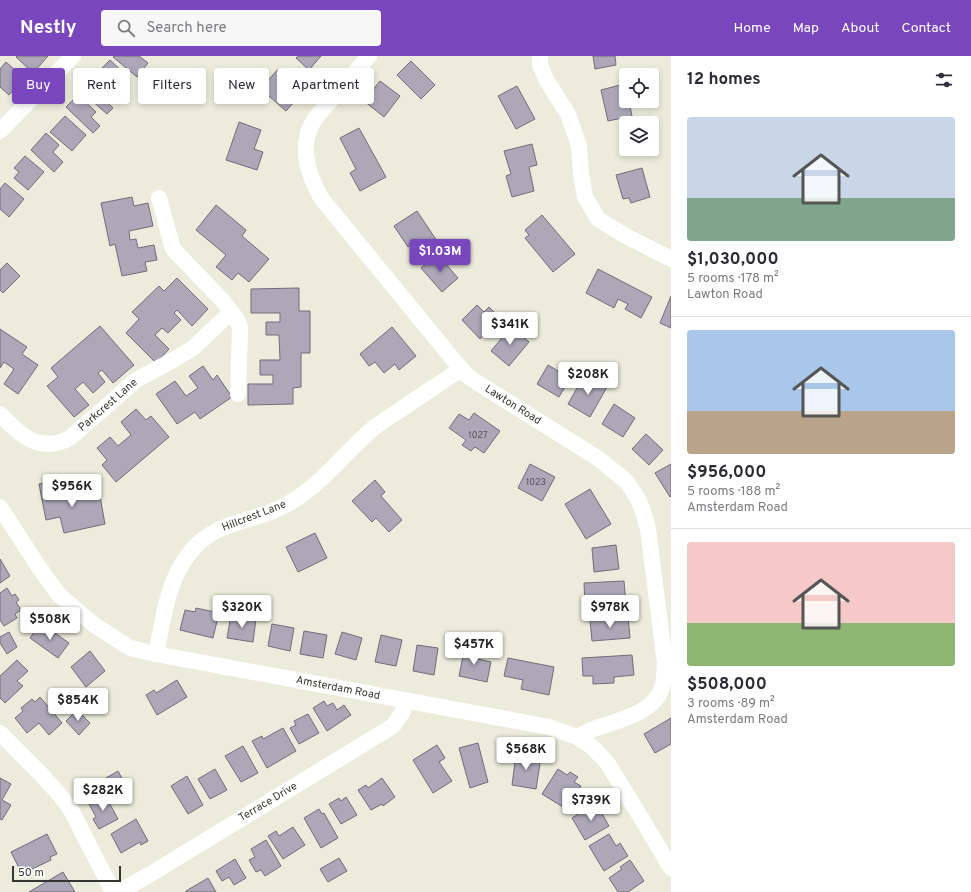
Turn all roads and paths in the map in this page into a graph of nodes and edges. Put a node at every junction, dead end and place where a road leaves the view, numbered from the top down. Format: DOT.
graph roads {
  1 [pos="73,56"];
  2 [pos="369,56"];
  3 [pos="540,56"];
  4 [pos="0,132"];
  5 [pos="159,198"];
  6 [pos="671,259"];
  7 [pos="231,312"];
  8 [pos="461,369"];
  9 [pos="238,394"];
  10 [pos="0,414"];
  11 [pos="0,506"];
  12 [pos="156,654"];
  13 [pos="407,701"];
  14 [pos="0,733"];
  15 [pos="577,737"];
  16 [pos="671,868"];
  17 [pos="113,892"];
  18 [pos="118,892"];
  1 -- 4 [label="street"];
  2 -- 8 [label="street, Lawton Road"];
  3 -- 6 [label="street"];
  5 -- 7 [label="street"];
  7 -- 9 [label="street"];
  7 -- 10 [label="street, Parkcrest Lane"];
  8 -- 12 [label="street, Hillcrest Lane"];
  8 -- 15 [label="street, Lawton Road"];
  11 -- 12 [label="street, Amsterdam Road"];
  12 -- 13 [label="street, Amsterdam Road"];
  13 -- 15 [label="street, Amsterdam Road"];
  13 -- 18 [label="street, Terrace Drive"];
  14 -- 17 [label="street"];
  15 -- 16 [label="street, Amsterdam Road"];
}
